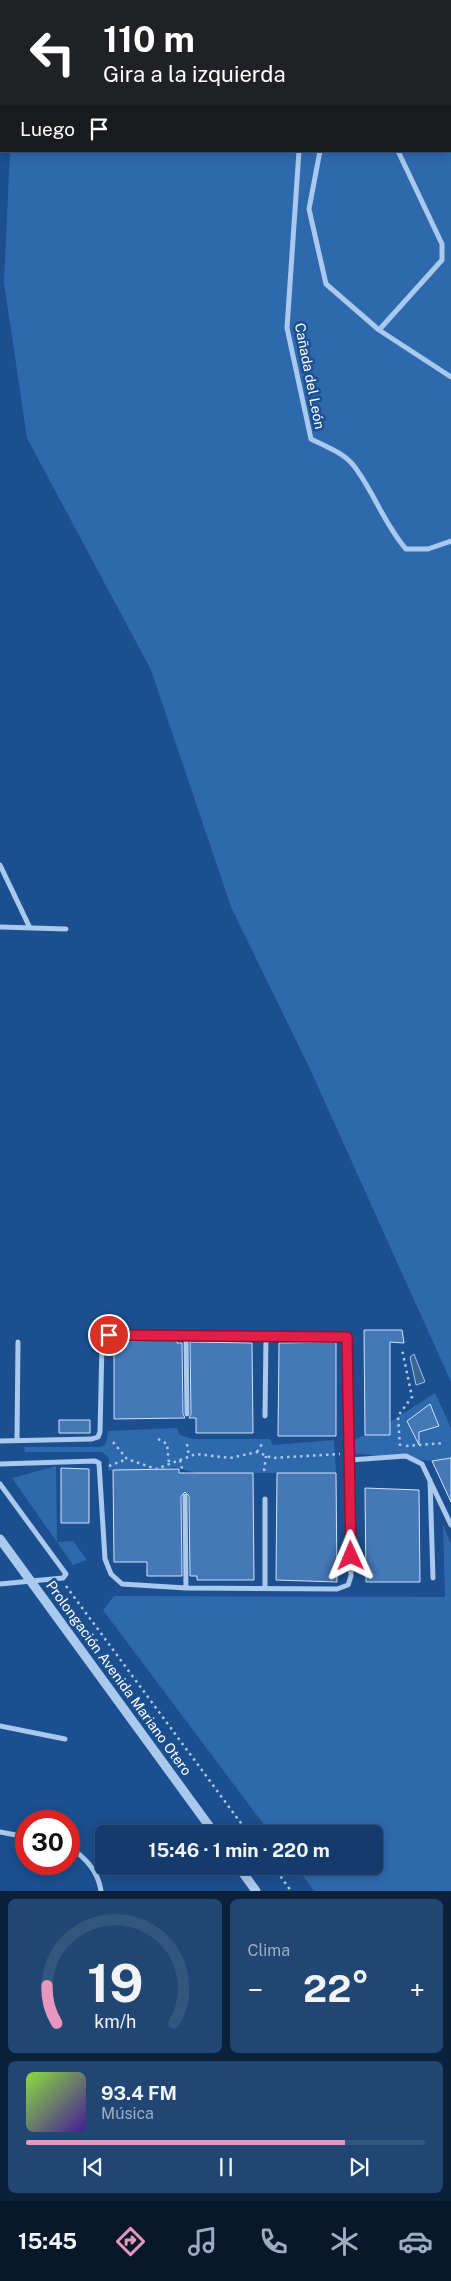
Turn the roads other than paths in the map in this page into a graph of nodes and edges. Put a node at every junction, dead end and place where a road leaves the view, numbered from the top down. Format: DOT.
graph roads {
  1 [pos="299,152"];
  2 [pos="320,152"];
  3 [pos="398,152"];
  4 [pos="379,330"];
  5 [pos="451,377"];
  6 [pos="451,541"];
  7 [pos="0,865"];
  8 [pos="0,927"];
  9 [pos="30,928"];
  10 [pos="66,929"];
  11 [pos="186,1336"];
  12 [pos="266,1336"];
  13 [pos="18,1342"];
  14 [pos="187,1414"];
  15 [pos="265,1416"];
  16 [pos="0,1440"];
  17 [pos="18,1440"];
  18 [pos="350,1460"];
  19 [pos="0,1464"];
  20 [pos="430,1477"];
  21 [pos="0,1484"];
  22 [pos="185,1496"];
  23 [pos="265,1499"];
  24 [pos="451,1524"];
  25 [pos="0,1539"];
  26 [pos="433,1578"];
  27 [pos="33,1582"];
  28 [pos="1,1583"];
  29 [pos="186,1588"];
  30 [pos="265,1588"];
  31 [pos="0,1726"];
  32 [pos="65,1739"];
  33 [pos="208,1825"];
  34 [pos="0,1832"];
  35 [pos="15,1835"];
  36 [pos="80,1854"];
  37 [pos="244,1875"];
  38 [pos="101,1891"];
  39 [pos="256,1891"];
  1 -- 6 [label="street, Cañada del León"];
  2 -- 4 [label="street"];
  3 -- 4 [label="street"];
  4 -- 5 [label="street"];
  7 -- 9 [label="street"];
  8 -- 9 [label="street"];
  9 -- 10 [label="street"];
  11 -- 12 [label="street"];
  11 -- 14 [label="street"];
  11 -- 17 [label="street"];
  12 -- 15 [label="street"];
  12 -- 18 [label="street"];
  13 -- 17 [label="street"];
  16 -- 17 [label="street"];
  18 -- 20 [label="street"];
  18 -- 30 [label="street"];
  19 -- 29 [label="street"];
  20 -- 24 [label="street"];
  20 -- 26 [label="street"];
  21 -- 27 [label="street"];
  22 -- 29 [label="street"];
  23 -- 30 [label="street"];
  25 -- 27 [label="street, Prolongación Avenida Mariano Otero"];
  27 -- 28 [label="street"];
  27 -- 33 [label="street, Prolongación Avenida Mariano Otero"];
  29 -- 30 [label="street"];
  31 -- 32 [label="street"];
  34 -- 35 [label="street"];
  36 -- 38 [label="street"];
  37 -- 39 [label="street"];
}
